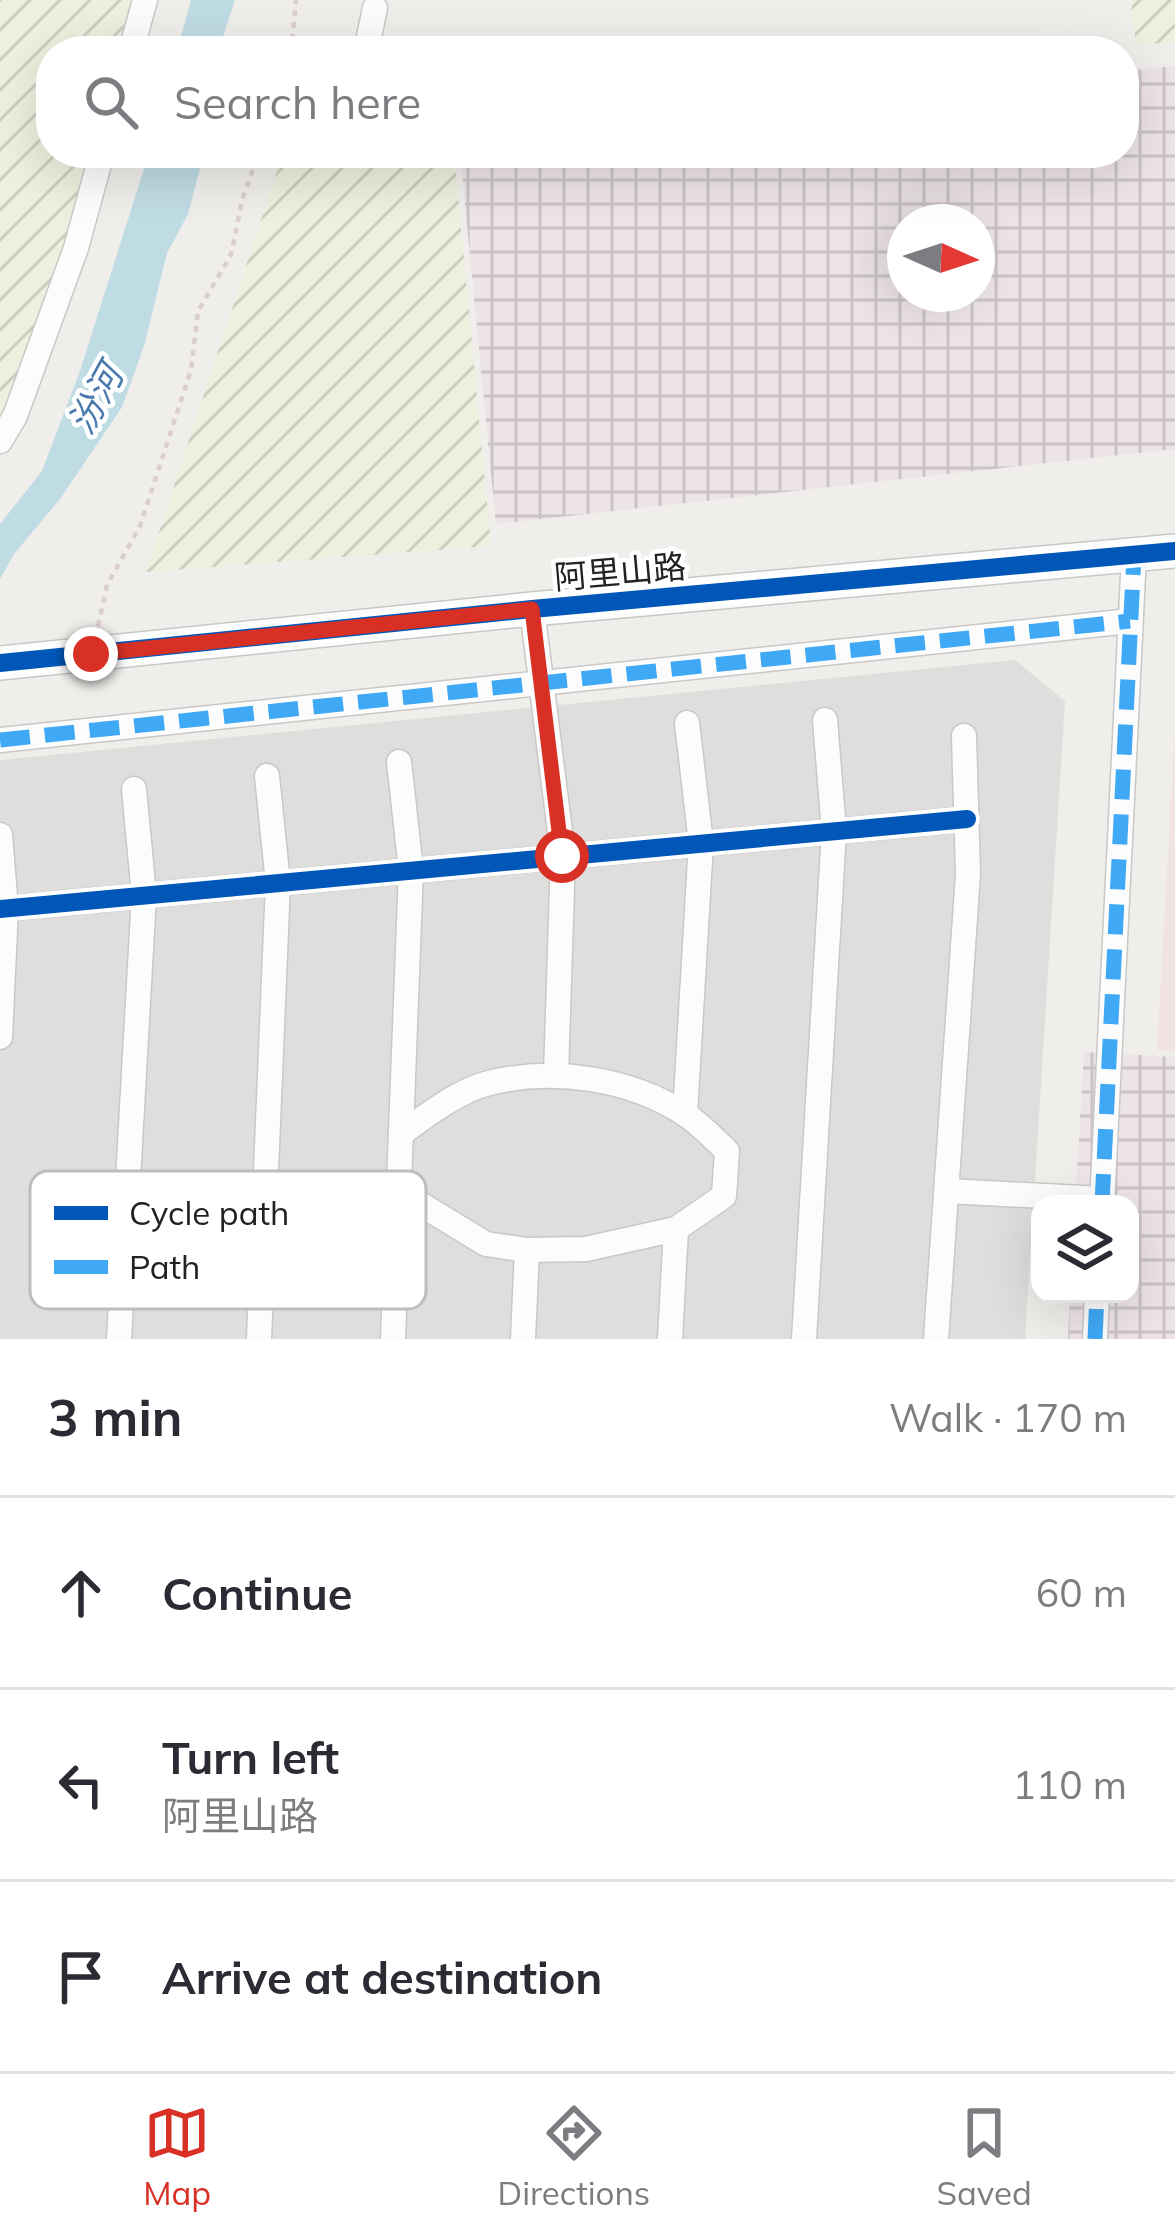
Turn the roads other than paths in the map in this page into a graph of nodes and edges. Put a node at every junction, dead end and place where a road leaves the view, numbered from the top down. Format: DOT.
graph roads {
  1 [pos="145,0"];
  2 [pos="375,8"];
  3 [pos="144,36"];
  4 [pos="370,36"];
  5 [pos="98,168"];
  6 [pos="0,441"];
  7 [pos="1175,551"];
  8 [pos="1134,555"];
  9 [pos="532,609"];
  10 [pos="1130,621"];
  11 [pos="0,663"];
  12 [pos="542,683"];
  13 [pos="825,720"];
  14 [pos="687,723"];
  15 [pos="964,736"];
  16 [pos="0,740"];
  17 [pos="399,762"];
  18 [pos="267,776"];
  19 [pos="134,789"];
  20 [pos="967,819"];
  21 [pos="834,831"];
  22 [pos="0,835"];
  23 [pos="701,843"];
  24 [pos="562,856"];
  25 [pos="411,870"];
  26 [pos="278,883"];
  27 [pos="144,896"];
  28 [pos="3,909"];
  29 [pos="0,1037"];
  30 [pos="556,1075"];
  31 [pos="685,1114"];
  32 [pos="401,1134"];
  33 [pos="128,1171"];
  34 [pos="266,1171"];
  35 [pos="400,1171"];
  36 [pos="946,1191"];
  37 [pos="1102,1195"];
  38 [pos="1031,1197"];
  39 [pos="426,1207"];
  40 [pos="676,1229"];
  41 [pos="527,1250"];
  42 [pos="1097,1303"];
  43 [pos="121,1309"];
  44 [pos="260,1309"];
  45 [pos="394,1309"];
  46 [pos="119,1339"];
  47 [pos="259,1339"];
  48 [pos="393,1339"];
  49 [pos="523,1339"];
  50 [pos="670,1339"];
  51 [pos="804,1339"];
  52 [pos="937,1339"];
  53 [pos="1095,1339"];
  1 -- 3 [label="street"];
  2 -- 4 [label="street"];
  5 -- 6 [label="street"];
  7 -- 8 [label="street, 阿里山路"];
  8 -- 9 [label="street, 阿里山路"];
  8 -- 10 [label="street"];
  9 -- 11 [label="street, 阿里山路"];
  9 -- 12 [label="street"];
  10 -- 12 [label="street"];
  10 -- 37 [label="street"];
  12 -- 16 [label="street"];
  12 -- 24 [label="street"];
  13 -- 21 [label="street"];
  14 -- 23 [label="street"];
  15 -- 20 [label="street"];
  17 -- 25 [label="street"];
  18 -- 26 [label="street"];
  19 -- 27 [label="street"];
  20 -- 21 [label="street"];
  20 -- 36 [label="street"];
  21 -- 23 [label="street"];
  21 -- 51 [label="street"];
  22 -- 28 [label="street"];
  23 -- 24 [label="street"];
  23 -- 31 [label="street"];
  24 -- 25 [label="street"];
  24 -- 30 [label="street"];
  25 -- 26 [label="street"];
  25 -- 32 [label="street"];
  26 -- 27 [label="street"];
  26 -- 34 [label="street"];
  27 -- 28 [label="street"];
  27 -- 33 [label="street"];
  28 -- 29 [label="street"];
  30 -- 31 [label="street"];
  30 -- 32 [label="street"];
  31 -- 40 [label="street"];
  32 -- 35 [label="street"];
  36 -- 38 [label="street"];
  36 -- 52 [label="street"];
  39 -- 41 [label="street"];
  40 -- 41 [label="street"];
  40 -- 50 [label="street"];
  41 -- 49 [label="street"];
  42 -- 53 [label="street"];
  43 -- 46 [label="street"];
  44 -- 47 [label="street"];
  45 -- 48 [label="street"];
}
